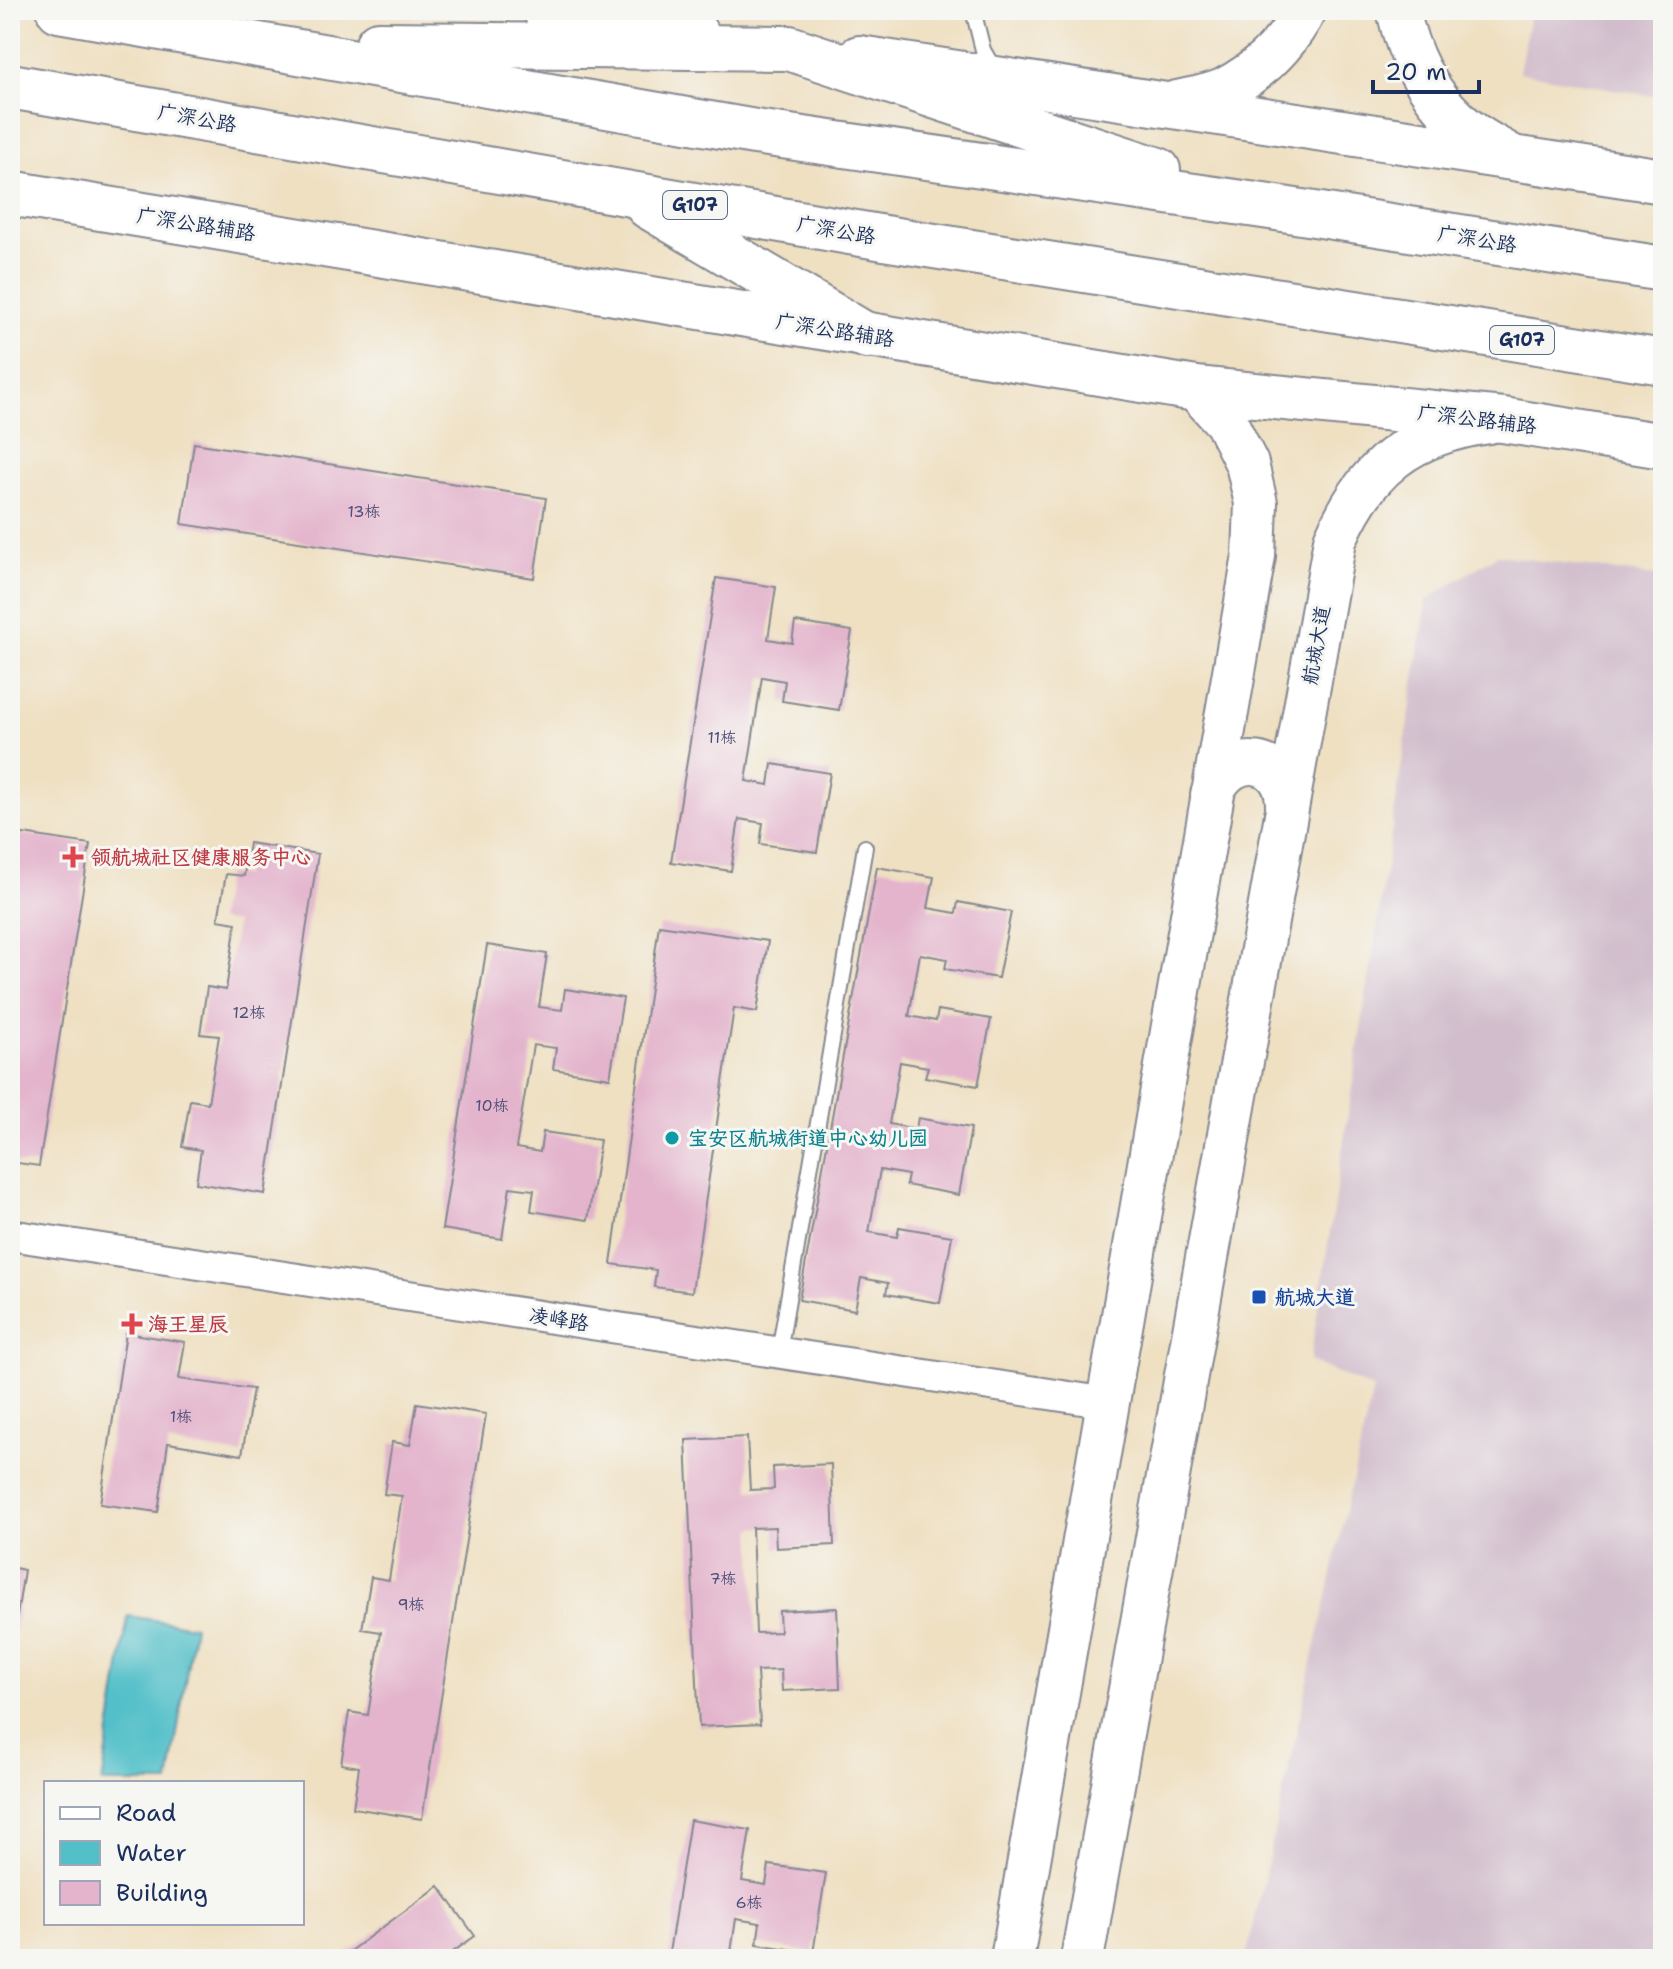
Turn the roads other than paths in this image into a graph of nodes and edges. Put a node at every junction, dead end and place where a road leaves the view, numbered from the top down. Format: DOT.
graph roads {
  1 [pos="59,10"];
  2 [pos="545,10"];
  3 [pos="973,10"];
  4 [pos="1305,10"];
  5 [pos="1398,10"];
  6 [pos="694,20"];
  7 [pos="249,43"];
  8 [pos="789,48"];
  9 [pos="999,79"];
  10 [pos="10,86"];
  11 [pos="1170,104"];
  12 [pos="1511,156"];
  13 [pos="1663,181"];
  14 [pos="10,193"];
  15 [pos="625,193"];
  16 [pos="1270,207"];
  17 [pos="1663,269"];
  18 [pos="867,336"];
  19 [pos="1663,362"];
  20 [pos="1196,389"];
  21 [pos="1503,420"];
  22 [pos="1663,446"];
  23 [pos="1212,795"];
  24 [pos="1287,806"];
  25 [pos="865,847"];
  26 [pos="10,1235"];
  27 [pos="779,1352"];
  28 [pos="1108,1403"];
  29 [pos="1012,1959"];
  30 [pos="1082,1959"];
  1 -- 7 [label="main road, 广深公路"];
  2 -- 6 [label="main road"];
  3 -- 9 [label="lane"];
  4 -- 11 [label="main road"];
  5 -- 12 [label="main road"];
  6 -- 8 [label="main road"];
  7 -- 8 [label="main road"];
  7 -- 16 [label="main road, 广深公路"];
  8 -- 9 [label="main road"];
  8 -- 16 [label="main road"];
  9 -- 11 [label="main road"];
  10 -- 15 [label="main road, 广深公路 / G107"];
  11 -- 12 [label="main road"];
  12 -- 13 [label="main road"];
  14 -- 18 [label="main road, 广深公路辅路"];
  15 -- 18 [label="main road"];
  15 -- 19 [label="main road, 广深公路 / G107"];
  16 -- 17 [label="main road, 广深公路"];
  18 -- 20 [label="main road, 广深公路辅路"];
  20 -- 21 [label="main road, 广深公路辅路"];
  20 -- 23 [label="main road"];
  21 -- 22 [label="main road, 广深公路辅路"];
  21 -- 24 [label="main road, 航城大道"];
  23 -- 24 [label="main road"];
  23 -- 28 [label="main road"];
  24 -- 30 [label="main road, 航城大道"];
  25 -- 27 [label="lane"];
  26 -- 27 [label="street, 凌峰路"];
  27 -- 28 [label="street, 凌峰路"];
  28 -- 29 [label="main road"];
}
